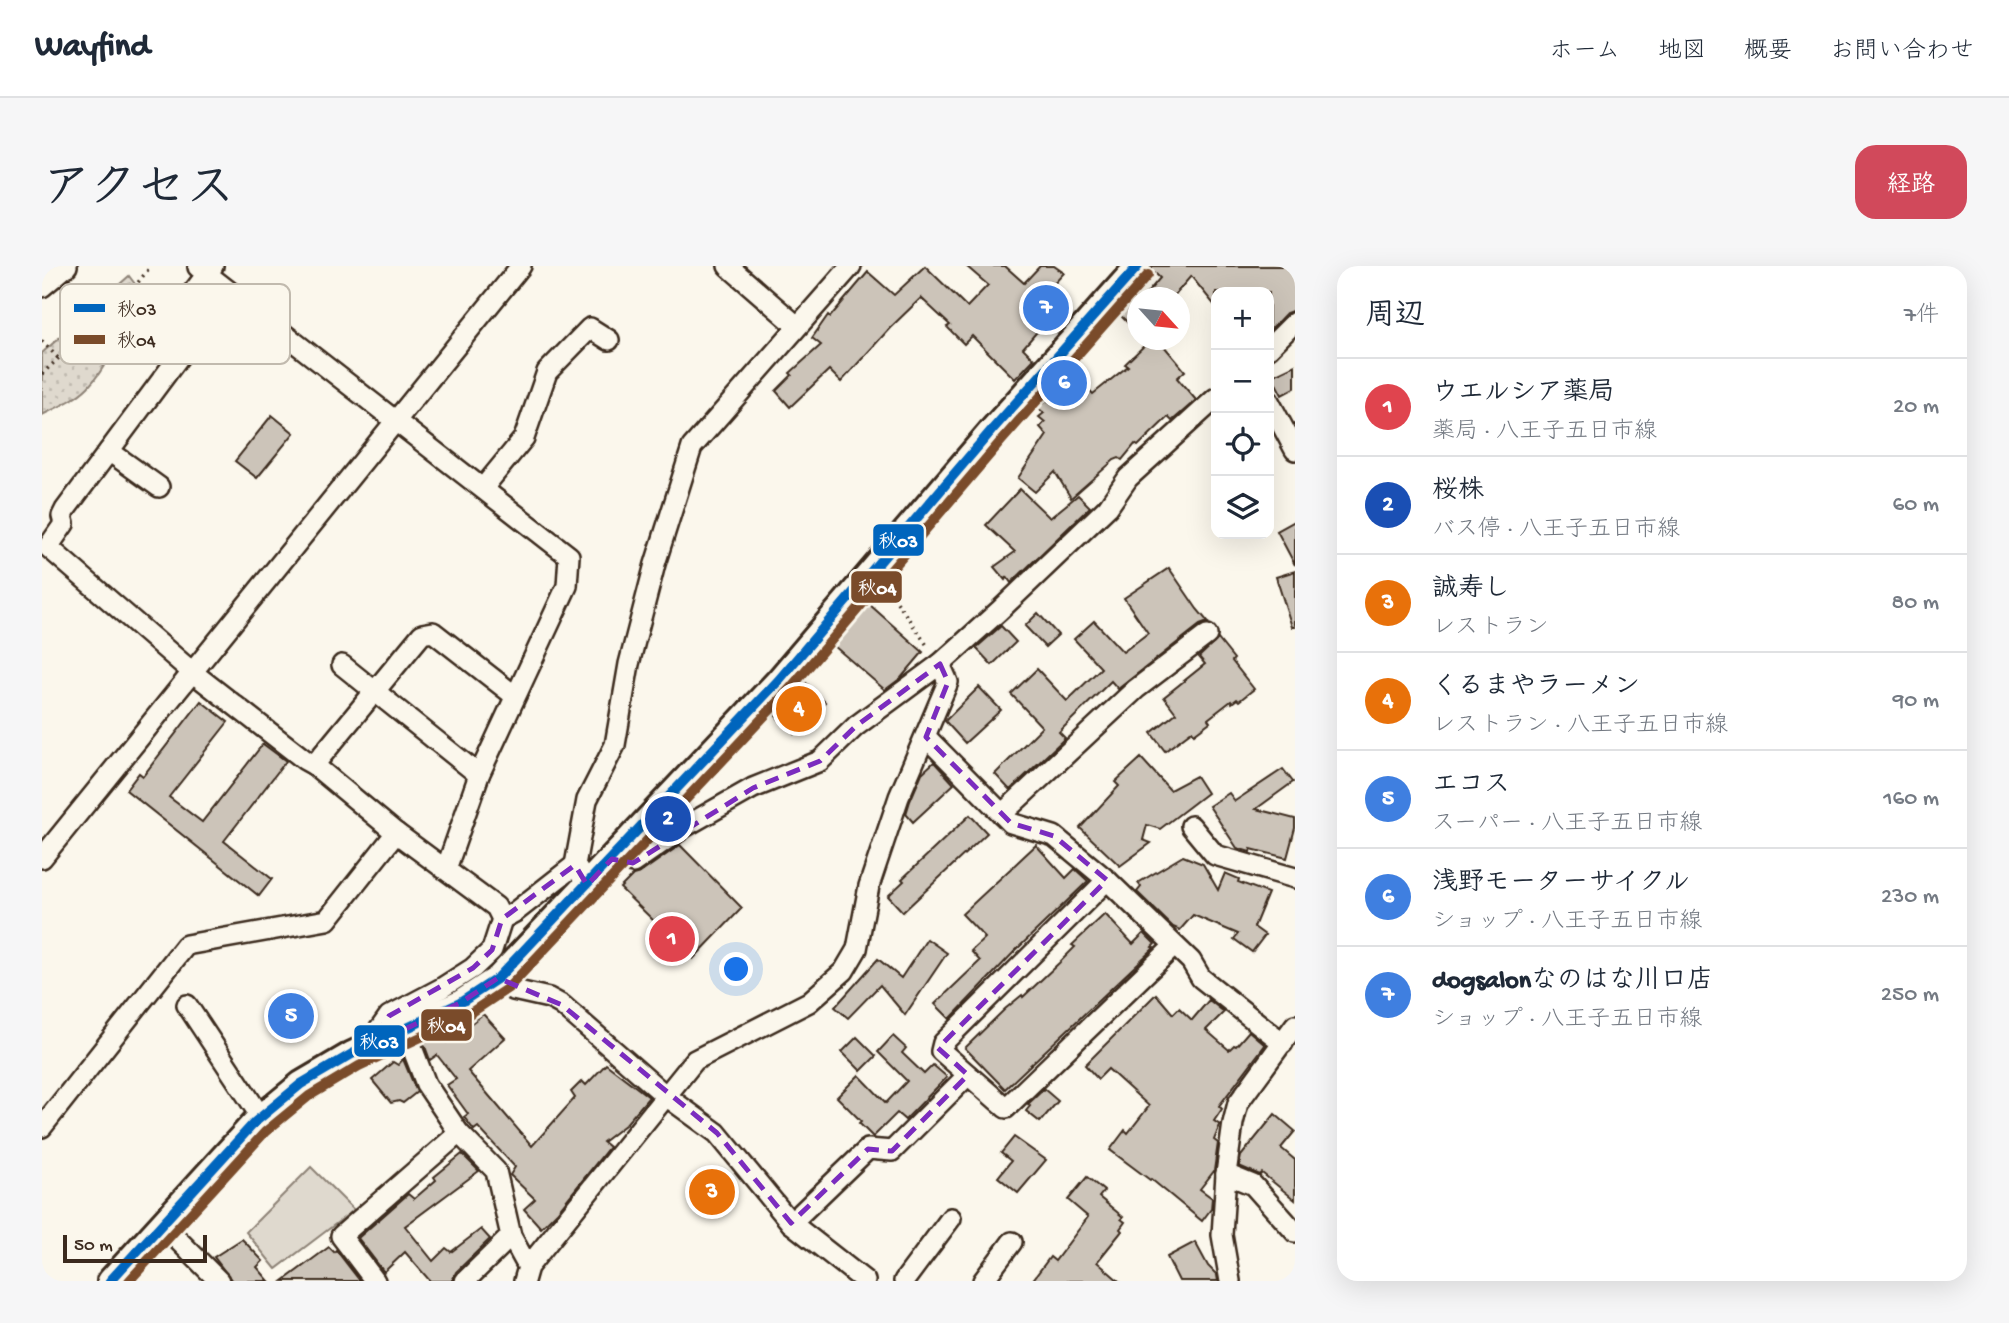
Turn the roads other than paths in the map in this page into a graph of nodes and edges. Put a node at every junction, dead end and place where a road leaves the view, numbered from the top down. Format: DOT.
graph roads {
  1 [pos="67,266"];
  2 [pos="727,266"];
  3 [pos="850,266"];
  4 [pos="1138,266"];
  5 [pos="206,268"];
  6 [pos="511,269"];
  7 [pos="195,284"];
  8 [pos="226,284"];
  9 [pos="42,288"];
  10 [pos="1295,322"];
  11 [pos="797,326"];
  12 [pos="290,335"];
  13 [pos="609,340"];
  14 [pos="1274,343"];
  15 [pos="174,364"];
  16 [pos="1211,403"];
  17 [pos="1274,410"];
  18 [pos="398,421"];
  19 [pos="1295,450"];
  20 [pos="109,451"];
  21 [pos="159,486"];
  22 [pos="483,488"];
  23 [pos="1207,635"];
  24 [pos="940,664"];
  25 [pos="342,665"];
  26 [pos="192,672"];
  27 [pos="374,692"];
  28 [pos="516,696"];
  29 [pos="926,737"];
  30 [pos="314,765"];
  31 [pos="479,775"];
  32 [pos="1002,814"];
  33 [pos="1191,826"];
  34 [pos="396,833"];
  35 [pos="42,858"];
  36 [pos="612,859"];
  37 [pos="446,869"];
  38 [pos="581,875"];
  39 [pos="1295,878"];
  40 [pos="1107,880"];
  41 [pos="502,919"];
  42 [pos="1174,946"];
  43 [pos="498,978"];
  44 [pos="187,1005"];
  45 [pos="1295,1025"];
  46 [pos="405,1029"];
  47 [pos="1283,1043"];
  48 [pos="368,1046"];
  49 [pos="968,1075"];
  50 [pos="666,1096"];
  51 [pos="261,1117"];
  52 [pos="42,1127"];
  53 [pos="459,1133"];
  54 [pos="1226,1174"];
  55 [pos="944,1219"];
  56 [pos="791,1223"];
  57 [pos="162,1224"];
  58 [pos="1295,1232"];
  59 [pos="511,1236"];
  60 [pos="1012,1242"];
  61 [pos="526,1274"];
  62 [pos="110,1281"];
  63 [pos="219,1281"];
  64 [pos="375,1281"];
  65 [pos="465,1281"];
  66 [pos="865,1281"];
  67 [pos="904,1281"];
  68 [pos="983,1281"];
  69 [pos="1230,1281"];
  1 -- 9 [label="street"];
  2 -- 11 [label="street"];
  3 -- 11 [label="street"];
  4 -- 36 [label="main road"];
  5 -- 7 [label="street"];
  5 -- 8 [label="street"];
  6 -- 18 [label="street"];
  10 -- 14 [label="street"];
  11 -- 38 [label="street"];
  12 -- 18 [label="street"];
  13 -- 22 [label="street"];
  15 -- 20 [label="street"];
  16 -- 24 [label="street"];
  17 -- 19 [label="street"];
  18 -- 22 [label="street"];
  18 -- 26 [label="street"];
  20 -- 21 [label="street"];
  20 -- 26 [label="street"];
  22 -- 28 [label="street"];
  23 -- 32 [label="street"];
  24 -- 29 [label="street"];
  24 -- 36 [label="street"];
  25 -- 27 [label="street"];
  26 -- 30 [label="street"];
  26 -- 35 [label="street"];
  27 -- 28 [label="street"];
  27 -- 30 [label="street"];
  27 -- 31 [label="street"];
  28 -- 31 [label="street"];
  29 -- 32 [label="street"];
  29 -- 50 [label="street"];
  30 -- 34 [label="street"];
  31 -- 37 [label="street"];
  32 -- 40 [label="street"];
  33 -- 39 [label="street"];
  34 -- 37 [label="street"];
  34 -- 52 [label="street"];
  36 -- 38 [label="main road"];
  37 -- 41 [label="street"];
  38 -- 41 [label="street"];
  38 -- 43 [label="main road"];
  40 -- 42 [label="street"];
  40 -- 49 [label="street"];
  41 -- 48 [label="street"];
  42 -- 47 [label="street"];
  42 -- 49 [label="street"];
  43 -- 46 [label="main road"];
  43 -- 50 [label="street"];
  44 -- 51 [label="street"];
  45 -- 47 [label="street"];
  46 -- 48 [label="main road"];
  46 -- 53 [label="street"];
  47 -- 54 [label="street"];
  48 -- 51 [label="main road"];
  49 -- 56 [label="street"];
  50 -- 56 [label="street"];
  50 -- 61 [label="street"];
  51 -- 57 [label="main road"];
  53 -- 59 [label="street"];
  53 -- 64 [label="street"];
  54 -- 58 [label="street"];
  54 -- 69 [label="street"];
  55 -- 67 [label="street"];
  56 -- 66 [label="street"];
  57 -- 62 [label="main road"];
  57 -- 63 [label="street"];
  59 -- 61 [label="street"];
  59 -- 65 [label="street"];
  60 -- 68 [label="street"];
}
